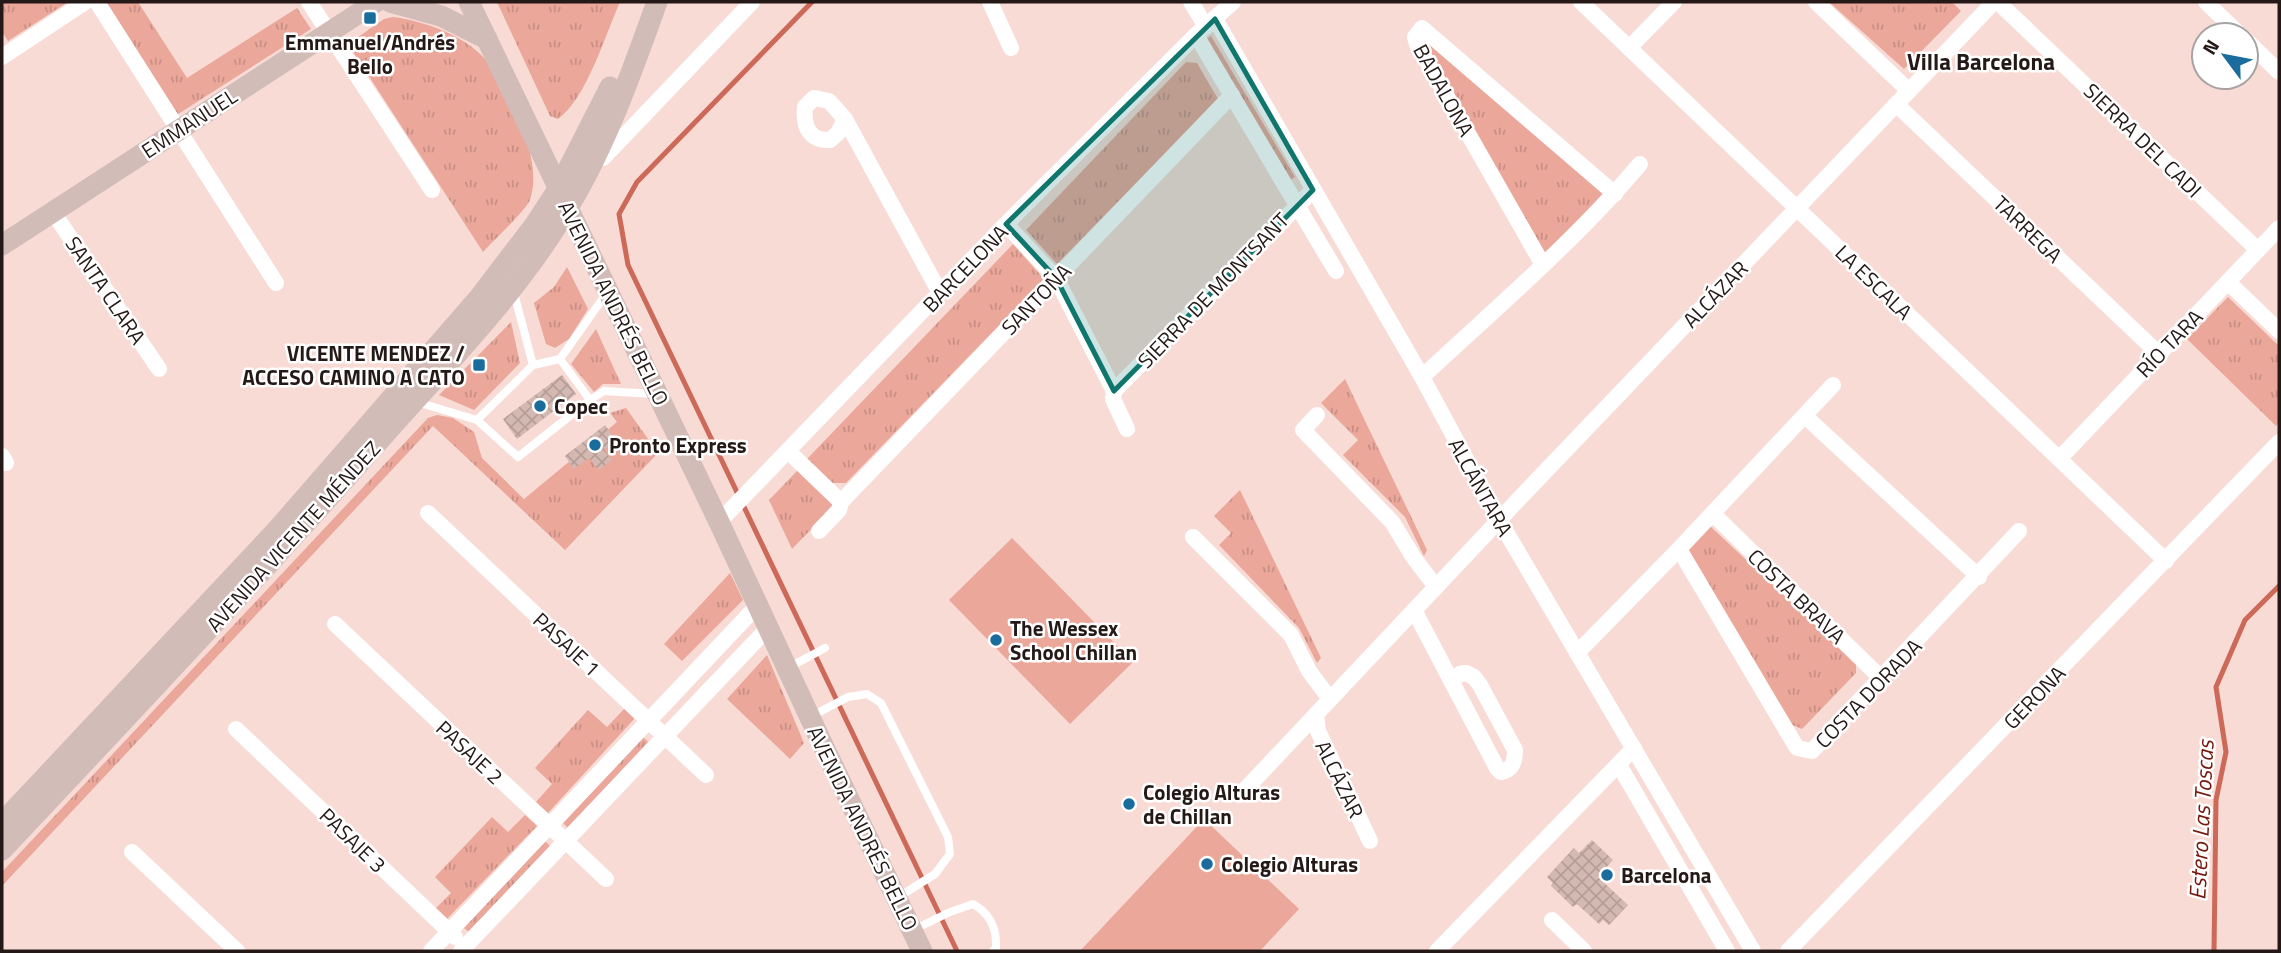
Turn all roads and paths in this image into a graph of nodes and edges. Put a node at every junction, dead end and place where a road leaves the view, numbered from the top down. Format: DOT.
graph roads {
  1 [pos="86,2"];
  2 [pos="97,2"];
  3 [pos="309,2"];
  4 [pos="376,2"];
  5 [pos="390,2"];
  6 [pos="469,2"];
  7 [pos="656,2"];
  8 [pos="752,2"];
  9 [pos="990,2"];
  10 [pos="1191,2"];
  11 [pos="1233,2"];
  12 [pos="1581,2"];
  13 [pos="1674,2"];
  14 [pos="1816,2"];
  15 [pos="1971,2"];
  16 [pos="2206,2"];
  17 [pos="1992,6"];
  18 [pos="2226,21"];
  19 [pos="1206,27"];
  20 [pos="329,32"];
  21 [pos="487,39"];
  22 [pos="1011,48"];
  23 [pos="1629,48"];
  24 [pos="2260,53"];
  25 [pos="2,58"];
  26 [pos="2279,71"];
  27 [pos="1909,91"];
  28 [pos="1231,95"];
  29 [pos="1896,104"];
  30 [pos="845,119"];
  31 [pos="179,130"];
  32 [pos="542,154"];
  33 [pos="586,154"];
  34 [pos="1640,164"];
  35 [pos="558,189"];
  36 [pos="432,190"];
  37 [pos="1313,190"];
  38 [pos="1615,194"];
  39 [pos="1296,205"];
  40 [pos="1797,208"];
  41 [pos="568,209"];
  42 [pos="53,212"];
  43 [pos="536,223"];
  44 [pos="1006,224"];
  45 [pos="2279,228"];
  46 [pos="584,240"];
  47 [pos="2,245"];
  48 [pos="2258,250"];
  49 [pos="536,255"];
  50 [pos="1543,265"];
  51 [pos="1336,271"];
  52 [pos="1056,278"];
  53 [pos="2228,282"];
  54 [pos="276,283"];
  55 [pos="512,287"];
  56 [pos="608,292"];
  57 [pos="940,293"];
  58 [pos="2279,331"];
  59 [pos="2159,354"];
  60 [pos="560,359"];
  61 [pos="533,365"];
  62 [pos="159,369"];
  63 [pos="1422,377"];
  64 [pos="1833,385"];
  65 [pos="1114,391"];
  66 [pos="658,394"];
  67 [pos="590,400"];
  68 [pos="414,401"];
  69 [pos="1317,415"];
  70 [pos="1806,417"];
  71 [pos="477,420"];
  72 [pos="1127,429"];
  73 [pos="2279,442"];
  74 [pos="788,451"];
  75 [pos="2059,459"];
  76 [pos="841,502"];
  77 [pos="428,513"];
  78 [pos="1713,514"];
  79 [pos="1499,520"];
  80 [pos="719,522"];
  81 [pos="818,531"];
  82 [pos="2019,531"];
  83 [pos="1193,537"];
  84 [pos="1679,549"];
  85 [pos="2166,561"];
  86 [pos="1979,577"];
  87 [pos="1436,587"];
  88 [pos="758,605"];
  89 [pos="1414,610"];
  90 [pos="335,624"];
  91 [pos="768,628"];
  92 [pos="825,648"];
  93 [pos="1577,653"];
  94 [pos="787,668"];
  95 [pos="1882,679"];
  96 [pos="1451,681"];
  97 [pos="1330,699"];
  98 [pos="1316,715"];
  99 [pos="810,717"];
  100 [pos="649,721"];
  101 [pos="236,729"];
  102 [pos="665,737"];
  103 [pos="1634,748"];
  104 [pos="1619,765"];
  105 [pos="706,775"];
  106 [pos="1240,795"];
  107 [pos="2,823"];
  108 [pos="549,826"];
  109 [pos="566,841"];
  110 [pos="1370,841"];
  111 [pos="2,850"];
  112 [pos="132,852"];
  113 [pos="606,879"];
  114 [pos="906,893"];
  115 [pos="1552,920"];
  116 [pos="913,930"];
  117 [pos="449,932"];
  118 [pos="465,950"];
  119 [pos="237,951"];
  120 [pos="431,951"];
  121 [pos="922,951"];
  122 [pos="993,951"];
  123 [pos="1437,951"];
  124 [pos="1584,951"];
  125 [pos="1727,951"];
  126 [pos="1754,951"];
  127 [pos="1787,951"];
  1 -- 25 [label="street"];
  2 -- 31 [label="street"];
  3 -- 20 [label="street"];
  4 -- 20 [label="main road, EMMANUEL"];
  5 -- 21 [label="main road"];
  6 -- 21 [label="main road, AVENIDA ANDRÉS BELLO"];
  7 -- 33 [label="main road"];
  8 -- 33 [label="street"];
  9 -- 22 [label="street"];
  10 -- 19 [label="street, ALCÁNTARA"];
  11 -- 19 [label="street, BARCELONA"];
  12 -- 23 [label="street, LA ESCALA"];
  13 -- 23 [label="street"];
  14 -- 27 [label="street"];
  15 -- 17 [label="street, SIERRA DEL CADI"];
  16 -- 18 [label="street"];
  17 -- 27 [label="street, ALCÁZAR"];
  17 -- 48 [label="street, SIERRA DEL CADI"];
  19 -- 28 [label="street, ALCÁNTARA"];
  19 -- 37 [label="street, ALCÁNTARA"];
  19 -- 44 [label="street, BARCELONA"];
  20 -- 31 [label="main road, EMMANUEL"];
  20 -- 36 [label="street"];
  21 -- 32 [label="main road, AVENIDA ANDRÉS BELLO"];
  23 -- 40 [label="street, LA ESCALA"];
  24 -- 26 [label="street"];
  27 -- 29 [label="street, ALCÁZAR"];
  28 -- 39 [label="street, ALCÁNTARA"];
  28 -- 52 [label="street, SANTOÑA"];
  29 -- 40 [label="street, ALCÁZAR"];
  29 -- 59 [label="street, TARREGA"];
  30 -- 57 [label="street"];
  31 -- 42 [label="main road, EMMANUEL"];
  31 -- 54 [label="street"];
  32 -- 33 [label="main road"];
  32 -- 35 [label="main road, AVENIDA ANDRÉS BELLO"];
  32 -- 43 [label="main road"];
  33 -- 35 [label="main road, AVENIDA VICENTE MÉNDEZ"];
  33 -- 41 [label="main road, AVENIDA VICENTE MÉNDEZ"];
  34 -- 38 [label="street"];
  35 -- 41 [label="main road, AVENIDA ANDRÉS BELLO"];
  35 -- 43 [label="main road, AVENIDA VICENTE MÉNDEZ"];
  37 -- 39 [label="street, SIERRA DE MONTSANT"];
  37 -- 63 [label="street, ALCÁNTARA"];
  38 -- 50 [label="street"];
  38 -- 50 [label="street, BADALONA"];
  39 -- 51 [label="street, ALCÁNTARA"];
  39 -- 65 [label="street, SIERRA DE MONTSANT"];
  40 -- 75 [label="street, LA ESCALA"];
  40 -- 79 [label="street, ALCÁZAR"];
  41 -- 46 [label="main road, AVENIDA ANDRÉS BELLO"];
  41 -- 49 [label="main road, AVENIDA VICENTE MÉNDEZ"];
  42 -- 47 [label="main road, EMMANUEL"];
  42 -- 62 [label="street, SANTA CLARA"];
  43 -- 107 [label="main road, AVENIDA VICENTE MÉNDEZ"];
  44 -- 52 [label="street"];
  44 -- 57 [label="street, BARCELONA"];
  45 -- 48 [label="street, RÍO TARA"];
  46 -- 49 [label="main road"];
  46 -- 56 [label="main road, AVENIDA ANDRÉS BELLO"];
  48 -- 53 [label="street, RÍO TARA"];
  49 -- 55 [label="main road, AVENIDA VICENTE MÉNDEZ"];
  50 -- 63 [label="street"];
  52 -- 65 [label="street"];
  52 -- 76 [label="street, SANTOÑA"];
  53 -- 58 [label="street"];
  53 -- 59 [label="street, RÍO TARA"];
  55 -- 61 [label="lane"];
  55 -- 68 [label="main road, AVENIDA VICENTE MÉNDEZ"];
  56 -- 60 [label="lane"];
  56 -- 66 [label="main road, AVENIDA ANDRÉS BELLO"];
  57 -- 74 [label="street, BARCELONA"];
  59 -- 75 [label="street, RÍO TARA"];
  60 -- 61 [label="lane"];
  60 -- 67 [label="lane"];
  61 -- 71 [label="lane"];
  63 -- 79 [label="street, ALCÁNTARA"];
  64 -- 70 [label="street"];
  65 -- 72 [label="street"];
  66 -- 67 [label="lane"];
  66 -- 80 [label="main road, AVENIDA ANDRÉS BELLO"];
  67 -- 71 [label="lane"];
  68 -- 71 [label="lane"];
  68 -- 111 [label="main road, AVENIDA VICENTE MÉNDEZ"];
  69 -- 87 [label="street"];
  70 -- 78 [label="street"];
  70 -- 86 [label="street"];
  73 -- 85 [label="street, GERONA"];
  74 -- 76 [label="street"];
  74 -- 80 [label="street, BARCELONA"];
  75 -- 85 [label="street, LA ESCALA"];
  76 -- 81 [label="street, SANTOÑA"];
  77 -- 100 [label="street, PASAJE 1"];
  78 -- 84 [label="street"];
  78 -- 95 [label="street, COSTA BRAVA"];
  79 -- 87 [label="street, ALCÁZAR"];
  79 -- 93 [label="street, ALCÁNTARA"];
  80 -- 88 [label="main road, AVENIDA ANDRÉS BELLO"];
  82 -- 86 [label="street, COSTA DORADA"];
  83 -- 97 [label="street"];
  84 -- 93 [label="street"];
  84 -- 95 [label="street, COSTA DORADA"];
  85 -- 127 [label="street, GERONA"];
  86 -- 95 [label="street, COSTA DORADA"];
  87 -- 89 [label="street, ALCÁZAR"];
  88 -- 91 [label="main road, AVENIDA ANDRÉS BELLO"];
  88 -- 100 [label="street"];
  89 -- 96 [label="street"];
  89 -- 97 [label="street, ALCÁZAR"];
  90 -- 108 [label="street, PASAJE 2"];
  91 -- 94 [label="main road, AVENIDA ANDRÉS BELLO"];
  91 -- 102 [label="street"];
  92 -- 94 [label="lane"];
  93 -- 103 [label="street, ALCÁNTARA"];
  94 -- 99 [label="main road, AVENIDA ANDRÉS BELLO"];
  96 -- 96 [label="street"];
  97 -- 98 [label="street, ALCÁZAR"];
  98 -- 106 [label="street, ALCÁZAR"];
  98 -- 110 [label="street, ALCÁZAR"];
  99 -- 114 [label="main road, AVENIDA ANDRÉS BELLO"];
  99 -- 114 [label="lane"];
  100 -- 102 [label="street, PASAJE 1"];
  100 -- 108 [label="street"];
  101 -- 117 [label="street, PASAJE 3"];
  102 -- 105 [label="street, PASAJE 1"];
  102 -- 109 [label="street"];
  103 -- 104 [label="street"];
  103 -- 126 [label="street, ALCÁNTARA"];
  104 -- 123 [label="street"];
  104 -- 125 [label="street"];
  108 -- 109 [label="street, PASAJE 2"];
  108 -- 117 [label="street"];
  109 -- 113 [label="street, PASAJE 2"];
  109 -- 118 [label="street"];
  112 -- 119 [label="street"];
  114 -- 116 [label="main road, AVENIDA ANDRÉS BELLO"];
  115 -- 124 [label="street"];
  116 -- 121 [label="main road, AVENIDA ANDRÉS BELLO"];
  116 -- 122 [label="lane"];
  117 -- 118 [label="street, PASAJE 3"];
  117 -- 120 [label="street"];
}
